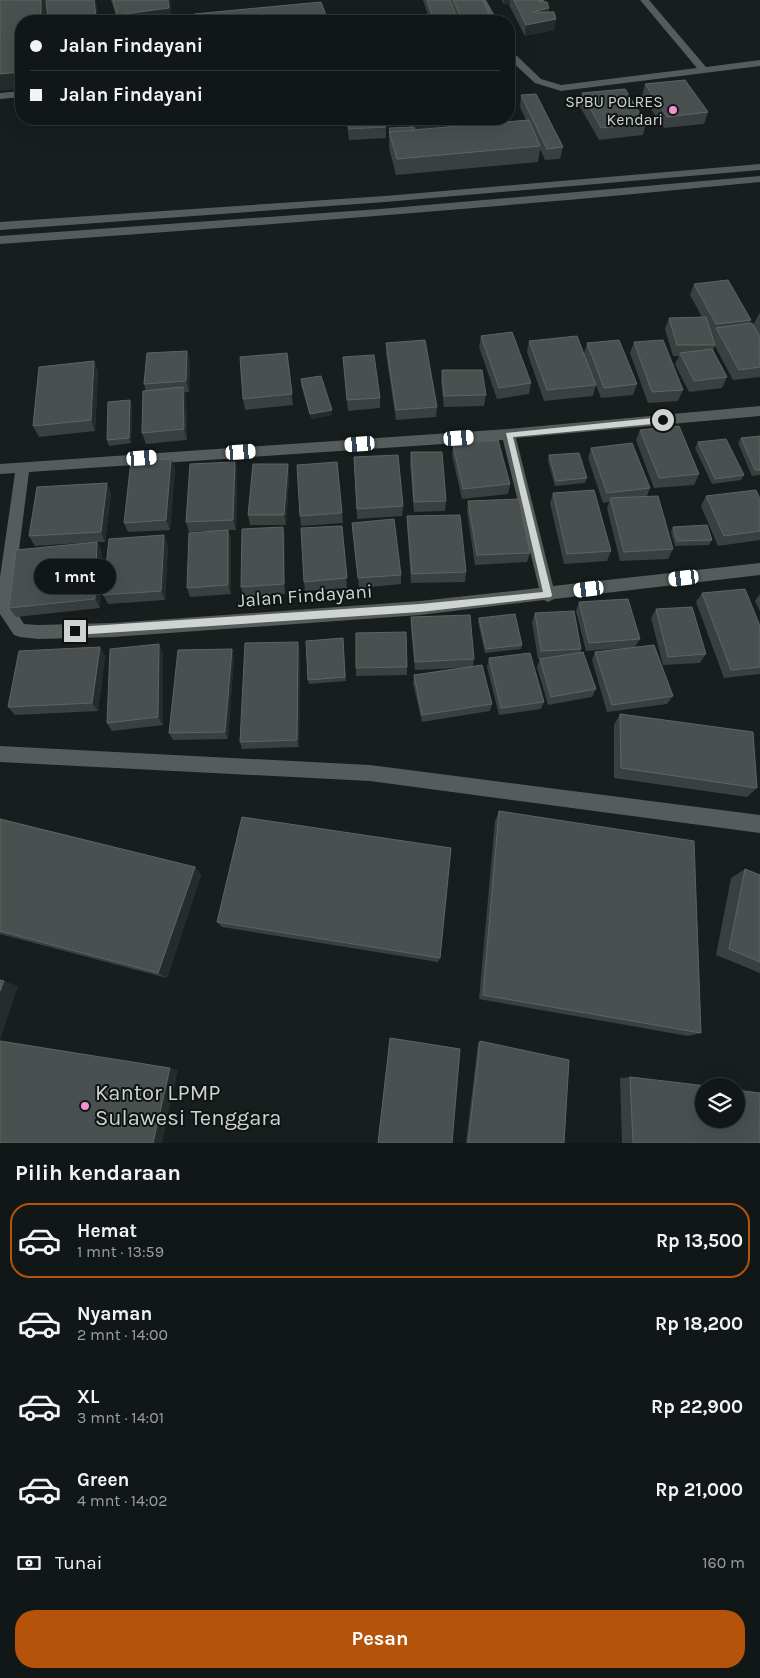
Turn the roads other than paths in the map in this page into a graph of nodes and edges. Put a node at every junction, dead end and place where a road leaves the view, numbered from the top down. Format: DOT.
graph roads {
  1 [pos="482,0"];
  2 [pos="644,0"];
  3 [pos="491,15"];
  4 [pos="515,61"];
  5 [pos="760,63"];
  6 [pos="704,71"];
  7 [pos="15,95"];
  8 [pos="0,96"];
  9 [pos="760,167"];
  10 [pos="760,179"];
  11 [pos="0,226"];
  12 [pos="0,240"];
  13 [pos="760,411"];
  14 [pos="508,434"];
  15 [pos="23,466"];
  16 [pos="0,469"];
  17 [pos="760,569"];
  18 [pos="548,595"];
  19 [pos="0,754"];
  20 [pos="760,824"];
  1 -- 3 [label="street"];
  2 -- 6 [label="street"];
  4 -- 6 [label="street"];
  5 -- 6 [label="street"];
  7 -- 8 [label="street"];
  9 -- 11 [label="street"];
  10 -- 12 [label="street"];
  13 -- 14 [label="street"];
  14 -- 15 [label="street"];
  14 -- 18 [label="street"];
  15 -- 16 [label="street"];
  15 -- 18 [label="street, Jalan Findayani"];
  17 -- 18 [label="street, Jalan Findayani"];
  19 -- 20 [label="street"];
}
